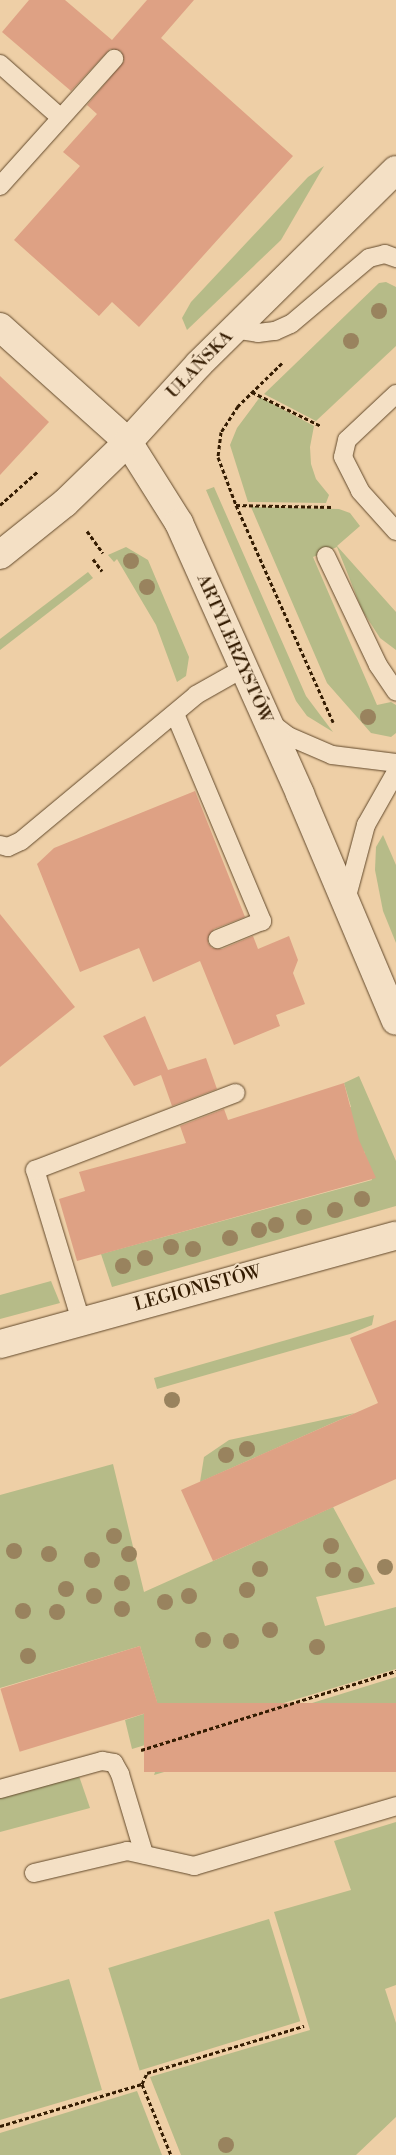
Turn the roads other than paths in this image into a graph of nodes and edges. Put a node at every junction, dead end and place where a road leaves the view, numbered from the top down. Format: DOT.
graph roads {
  1 [pos="114,59"];
  2 [pos="0,64"];
  3 [pos="61,118"];
  4 [pos="396,170"];
  5 [pos="0,186"];
  6 [pos="396,258"];
  7 [pos="0,327"];
  8 [pos="234,329"];
  9 [pos="396,394"];
  10 [pos="128,442"];
  11 [pos="396,531"];
  12 [pos="0,555"];
  13 [pos="326,556"];
  14 [pos="242,669"];
  15 [pos="396,692"];
  16 [pos="175,714"];
  17 [pos="265,719"];
  18 [pos="396,763"];
  19 [pos="396,772"];
  20 [pos="0,845"];
  21 [pos="346,900"];
  22 [pos="218,939"];
  23 [pos="396,1021"];
  24 [pos="236,1093"];
  25 [pos="396,1236"];
  26 [pos="81,1322"];
  27 [pos="0,1344"];
  28 [pos="0,1790"];
  29 [pos="396,1806"];
  30 [pos="144,1854"];
  31 [pos="34,1872"];
  1 -- 3 [label="lane"];
  2 -- 3 [label="lane"];
  3 -- 5 [label="lane"];
  4 -- 8 [label="street, UŁAŃSKA"];
  6 -- 8 [label="lane"];
  7 -- 10 [label="street, ARTYLERZYSTÓW"];
  8 -- 10 [label="street, UŁAŃSKA"];
  9 -- 11 [label="lane"];
  10 -- 12 [label="street, UŁAŃSKA"];
  10 -- 14 [label="street, ARTYLERZYSTÓW"];
  13 -- 15 [label="lane"];
  14 -- 16 [label="lane"];
  14 -- 17 [label="street, ARTYLERZYSTÓW"];
  16 -- 20 [label="lane"];
  16 -- 22 [label="lane"];
  17 -- 18 [label="lane"];
  17 -- 21 [label="street, ARTYLERZYSTÓW"];
  19 -- 21 [label="lane"];
  21 -- 23 [label="street, ARTYLERZYSTÓW"];
  24 -- 26 [label="lane"];
  25 -- 26 [label="street, LEGIONISTÓW"];
  26 -- 27 [label="street, LEGIONISTÓW"];
  28 -- 30 [label="lane"];
  29 -- 30 [label="lane"];
  30 -- 31 [label="lane"];
}
